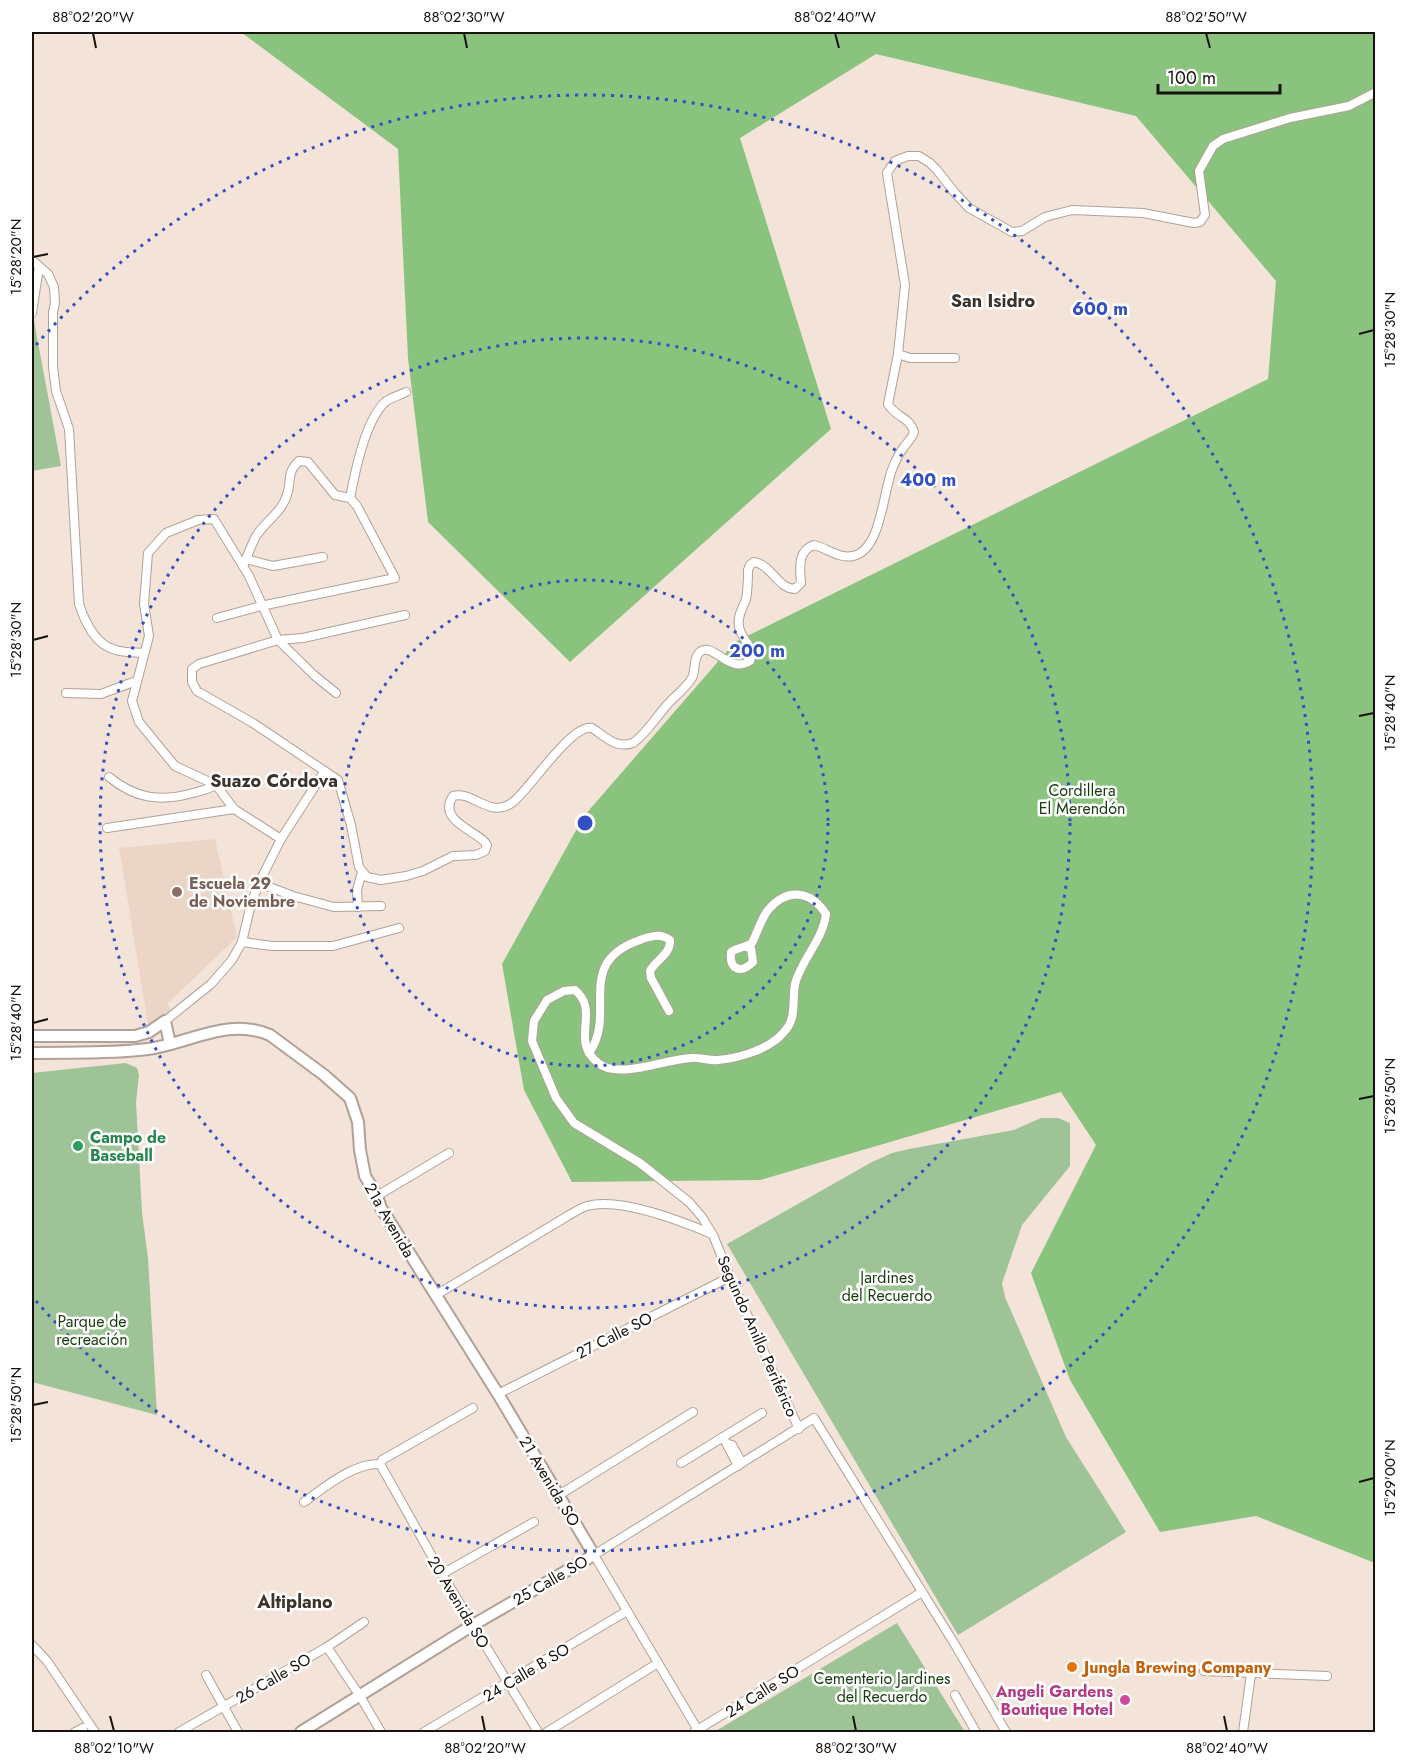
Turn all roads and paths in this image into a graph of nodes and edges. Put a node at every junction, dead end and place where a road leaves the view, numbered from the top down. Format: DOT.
graph roads {
  1 [pos="1376,92"];
  2 [pos="32,260"];
  3 [pos="39,267"];
  4 [pos="32,313"];
  5 [pos="898,354"];
  6 [pos="955,357"];
  7 [pos="406,392"];
  8 [pos="350,498"];
  9 [pos="323,557"];
  10 [pos="245,563"];
  11 [pos="261,606"];
  12 [pos="405,615"];
  13 [pos="217,618"];
  14 [pos="278,640"];
  15 [pos="144,653"];
  16 [pos="136,681"];
  17 [pos="66,693"];
  18 [pos="336,693"];
  19 [pos="324,772"];
  20 [pos="109,777"];
  21 [pos="216,785"];
  22 [pos="234,809"];
  23 [pos="107,828"];
  24 [pos="281,839"];
  25 [pos="362,873"];
  26 [pos="260,883"];
  27 [pos="381,906"];
  28 [pos="358,907"];
  29 [pos="399,928"];
  30 [pos="242,942"];
  31 [pos="747,947"];
  32 [pos="669,1011"];
  33 [pos="165,1021"];
  34 [pos="32,1036"];
  35 [pos="100,1036"];
  36 [pos="170,1044"];
  37 [pos="100,1051"];
  38 [pos="32,1053"];
  39 [pos="589,1053"];
  40 [pos="449,1153"];
  41 [pos="377,1196"];
  42 [pos="713,1235"];
  43 [pos="730,1277"];
  44 [pos="436,1294"];
  45 [pos="498,1394"];
  46 [pos="472,1408"];
  47 [pos="693,1412"];
  48 [pos="762,1413"];
  49 [pos="800,1429"];
  50 [pos="725,1441"];
  51 [pos="681,1463"];
  52 [pos="740,1464"];
  53 [pos="382,1466"];
  54 [pos="559,1495"];
  55 [pos="304,1502"];
  56 [pos="534,1522"];
  57 [pos="594,1555"];
  58 [pos="442,1574"];
  59 [pos="922,1592"];
  60 [pos="627,1611"];
  61 [pos="364,1622"];
  62 [pos="473,1625"];
  63 [pos="32,1645"];
  64 [pos="327,1647"];
  65 [pos="658,1663"];
  66 [pos="1204,1671"];
  67 [pos="1251,1674"];
  68 [pos="206,1675"];
  69 [pos="1327,1676"];
  70 [pos="508,1682"];
  71 [pos="955,1695"];
  72 [pos="360,1696"];
  73 [pos="223,1707"];
  74 [pos="95,1732"];
  75 [pos="180,1732"];
  76 [pos="238,1732"];
  77 [pos="301,1732"];
  78 [pos="381,1732"];
  79 [pos="424,1732"];
  80 [pos="538,1732"];
  81 [pos="547,1732"];
  82 [pos="697,1732"];
  83 [pos="976,1732"];
  84 [pos="1006,1732"];
  85 [pos="1243,1732"];
  1 -- 5 [label="street"];
  2 -- 3 [label="street"];
  3 -- 4 [label="street"];
  3 -- 15 [label="street"];
  5 -- 6 [label="street"];
  5 -- 25 [label="street"];
  7 -- 8 [label="street"];
  8 -- 10 [label="street"];
  8 -- 11 [label="street"];
  9 -- 10 [label="street"];
  10 -- 11 [label="street"];
  10 -- 15 [label="street"];
  11 -- 13 [label="street"];
  11 -- 14 [label="street"];
  12 -- 14 [label="street"];
  14 -- 18 [label="street"];
  14 -- 19 [label="street"];
  15 -- 16 [label="street"];
  16 -- 17 [label="street"];
  16 -- 21 [label="street"];
  19 -- 24 [label="street"];
  19 -- 25 [label="street"];
  20 -- 21 [label="street"];
  21 -- 22 [label="street"];
  22 -- 23 [label="street"];
  22 -- 24 [label="street"];
  24 -- 26 [label="street"];
  25 -- 28 [label="street"];
  26 -- 28 [label="street"];
  26 -- 30 [label="street"];
  27 -- 28 [label="street"];
  29 -- 30 [label="street"];
  30 -- 33 [label="street"];
  31 -- 39 [label="street"];
  32 -- 39 [label="street"];
  33 -- 35 [label="street"];
  33 -- 36 [label="street"];
  34 -- 35 [label="street"];
  35 -- 37 [label="street"];
  36 -- 37 [label="street"];
  36 -- 41 [label="street, 21a Avenida"];
  37 -- 38 [label="street"];
  39 -- 42 [label="street"];
  40 -- 41 [label="street"];
  41 -- 44 [label="street, 21a Avenida"];
  42 -- 43 [label="street, Segundo Anillo Periférico"];
  42 -- 44 [label="street, Segundo Anillo Periférico"];
  43 -- 45 [label="street, 27 Calle SO"];
  43 -- 49 [label="street, Segundo Anillo Periférico"];
  44 -- 45 [label="street, 21 Avenida SO"];
  45 -- 54 [label="street, 21 Avenida SO"];
  46 -- 53 [label="street"];
  47 -- 54 [label="street"];
  48 -- 50 [label="street"];
  49 -- 52 [label="street, 25 Calle SO"];
  49 -- 59 [label="street, Segundo Anillo Periférico"];
  50 -- 51 [label="street"];
  50 -- 52 [label="street"];
  52 -- 57 [label="street, 25 Calle SO"];
  53 -- 55 [label="street"];
  53 -- 58 [label="street, 20 Avenida SO"];
  54 -- 57 [label="street, 21 Avenida SO"];
  56 -- 58 [label="street"];
  57 -- 60 [label="street, 21 Avenida SO"];
  57 -- 62 [label="street, 25 Calle SO"];
  58 -- 62 [label="street, 20 Avenida SO"];
  59 -- 82 [label="street, 24 Calle SO"];
  59 -- 84 [label="street, Segundo Anillo Periférico"];
  60 -- 65 [label="street, 21 Avenida SO"];
  60 -- 70 [label="street, 24 Calle B SO"];
  61 -- 64 [label="street, 26 Calle SO"];
  62 -- 70 [label="street, 20 Avenida SO"];
  62 -- 72 [label="street, 25 Calle SO"];
  63 -- 74 [label="street"];
  64 -- 72 [label="street"];
  64 -- 73 [label="street, 26 Calle SO"];
  65 -- 81 [label="street"];
  65 -- 82 [label="street, 21 Avenida SO"];
  66 -- 67 [label="street"];
  67 -- 69 [label="street"];
  67 -- 85 [label="street"];
  68 -- 73 [label="street"];
  70 -- 79 [label="street, 24 Calle B SO"];
  70 -- 80 [label="street, 20 Avenida SO"];
  71 -- 83 [label="street"];
  72 -- 77 [label="street, 25 Calle SO"];
  72 -- 78 [label="street"];
  73 -- 75 [label="street, 26 Calle SO"];
  73 -- 76 [label="street"];
}
